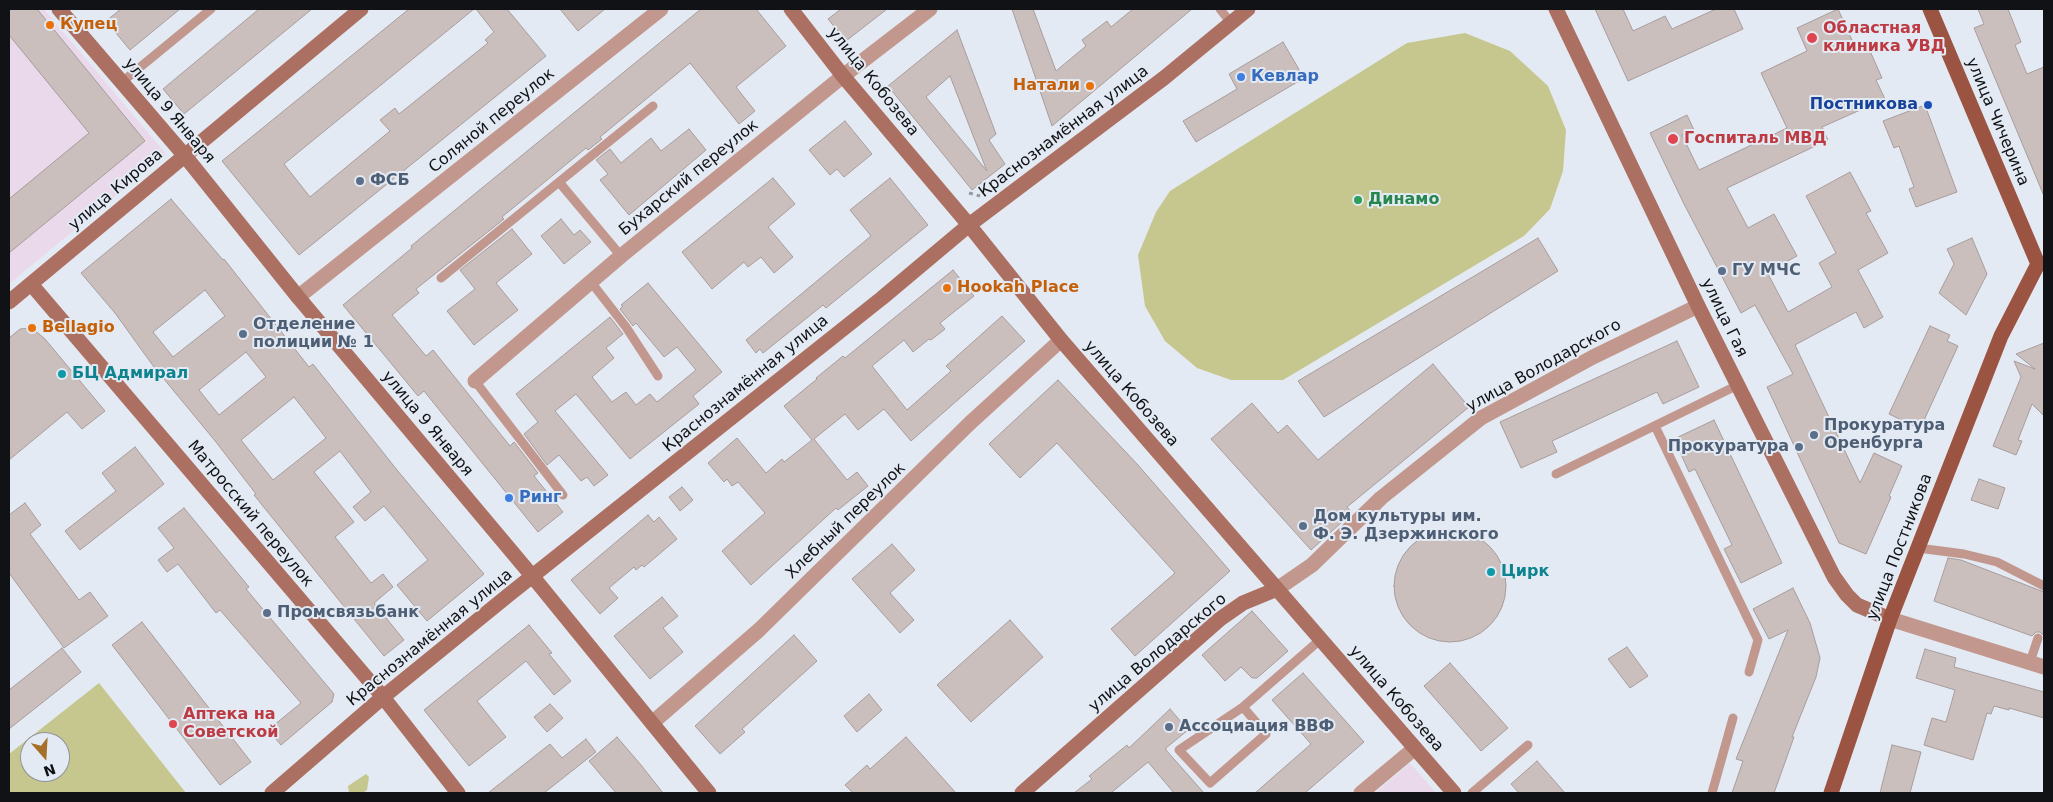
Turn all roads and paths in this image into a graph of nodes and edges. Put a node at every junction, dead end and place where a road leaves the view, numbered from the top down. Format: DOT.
graph roads {
  1 [pos="59,9"];
  2 [pos="211,9"];
  3 [pos="361,9"];
  4 [pos="661,9"];
  5 [pos="790,9"];
  6 [pos="930,9"];
  7 [pos="1220,9"];
  8 [pos="1248,9"];
  9 [pos="1556,9"];
  10 [pos="1930,9"];
  11 [pos="1231,23"];
  12 [pos="843,76"];
  13 [pos="122,82"];
  14 [pos="654,106"];
  15 [pos="185,156"];
  16 [pos="559,182"];
  17 [pos="968,193"];
  18 [pos="980,196"];
  19 [pos="969,226"];
  20 [pos="621,256"];
  21 [pos="2041,270"];
  22 [pos="441,278"];
  23 [pos="591,282"];
  24 [pos="31,284"];
  25 [pos="298,297"];
  26 [pos="9,302"];
  27 [pos="1698,306"];
  28 [pos="1061,340"];
  29 [pos="658,376"];
  30 [pos="475,381"];
  31 [pos="1738,385"];
  32 [pos="1655,426"];
  33 [pos="1556,474"];
  34 [pos="563,495"];
  35 [pos="1918,548"];
  36 [pos="533,577"];
  37 [pos="2044,586"];
  38 [pos="1277,589"];
  39 [pos="1890,619"];
  40 [pos="2038,638"];
  41 [pos="1321,639"];
  42 [pos="2037,664"];
  43 [pos="1750,672"];
  44 [pos="382,697"];
  45 [pos="1243,707"];
  46 [pos="1733,718"];
  47 [pos="652,723"];
  48 [pos="1528,745"];
  49 [pos="1415,748"];
  50 [pos="272,793"];
  51 [pos="458,793"];
  52 [pos="709,793"];
  53 [pos="1022,793"];
  54 [pos="1361,793"];
  55 [pos="1454,793"];
  56 [pos="1472,793"];
  57 [pos="1712,793"];
  58 [pos="1831,793"];
  1 -- 13 [label="main road, улица 9 Января"];
  2 -- 13 [label="lane"];
  3 -- 15 [label="main road, улица Кирова"];
  4 -- 25 [label="street, Соляной переулок"];
  5 -- 12 [label="main road, улица Кобозева"];
  6 -- 12 [label="street, Бухарский переулок"];
  7 -- 11 [label="lane"];
  8 -- 11 [label="main road, Краснознамённая улица"];
  9 -- 27 [label="main road, улица Гая"];
  10 -- 21 [label="main road, улица Чичерина"];
  11 -- 19 [label="main road, Краснознамённая улица"];
  12 -- 19 [label="main road, улица Кобозева"];
  12 -- 20 [label="street, Бухарский переулок"];
  13 -- 15 [label="main road, улица 9 Января"];
  14 -- 16 [label="lane"];
  15 -- 24 [label="main road, улица Кирова"];
  15 -- 25 [label="main road, улица 9 Января"];
  16 -- 20 [label="lane"];
  16 -- 22 [label="lane"];
  17 -- 18 [label="path"];
  19 -- 28 [label="main road, улица Кобозева"];
  19 -- 36 [label="main road, Краснознамённая улица"];
  20 -- 23 [label="street, Бухарский переулок"];
  21 -- 35 [label="main road, улица Постникова"];
  23 -- 29 [label="lane"];
  23 -- 30 [label="street, Бухарский переулок"];
  24 -- 26 [label="main road, улица Кирова"];
  24 -- 44 [label="main road, Матросский переулок"];
  25 -- 36 [label="main road, улица 9 Января"];
  27 -- 31 [label="main road, улица Гая"];
  27 -- 38 [label="street, улица Володарского"];
  28 -- 38 [label="main road, улица Кобозева"];
  28 -- 47 [label="street, Хлебный переулок"];
  30 -- 34 [label="lane"];
  31 -- 32 [label="lane"];
  31 -- 39 [label="main road, улица Гая"];
  32 -- 33 [label="lane"];
  32 -- 43 [label="lane"];
  35 -- 37 [label="lane"];
  35 -- 39 [label="main road, улица Постникова"];
  36 -- 44 [label="main road, Краснознамённая улица"];
  36 -- 47 [label="main road, улица 9 Января"];
  38 -- 41 [label="main road, улица Кобозева"];
  38 -- 53 [label="main road, улица Володарского"];
  39 -- 42 [label="street"];
  39 -- 58 [label="main road, улица Постникова"];
  40 -- 42 [label="lane"];
  41 -- 45 [label="lane"];
  41 -- 49 [label="main road, улица Кобозева"];
  44 -- 50 [label="main road, Краснознамённая улица"];
  44 -- 51 [label="main road, Матросский переулок"];
  45 -- 45 [label="lane"];
  46 -- 57 [label="lane"];
  47 -- 52 [label="main road, улица 9 Января"];
  48 -- 56 [label="lane"];
  49 -- 54 [label="street"];
  49 -- 55 [label="main road, улица Кобозева"];
}
